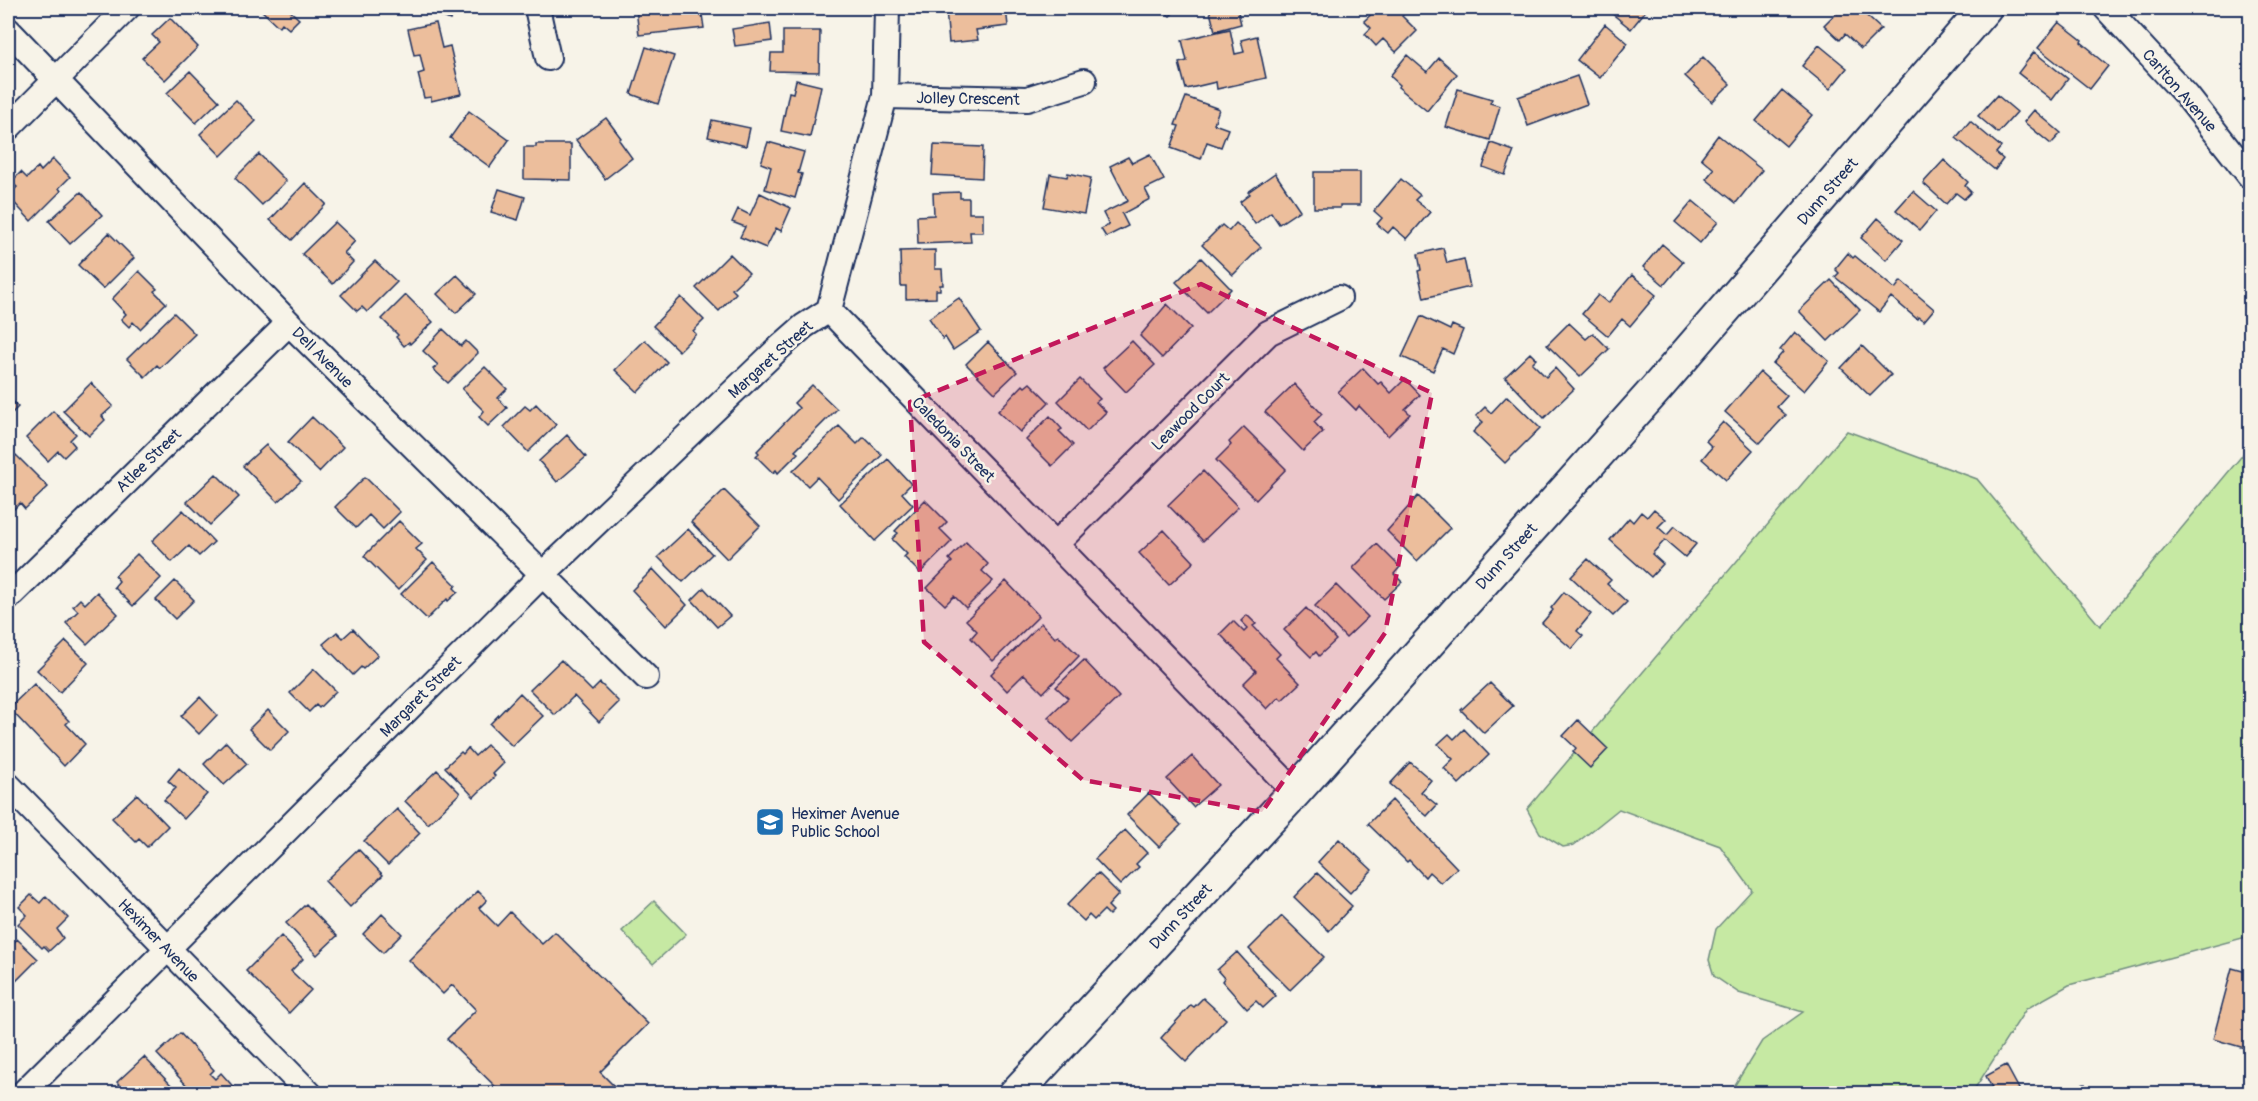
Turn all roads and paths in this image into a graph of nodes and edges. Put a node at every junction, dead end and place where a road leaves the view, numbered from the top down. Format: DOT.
graph roads {
  1 [pos="127,8"];
  2 [pos="537,8"];
  3 [pos="887,8"];
  4 [pos="1985,8"];
  5 [pos="2106,8"];
  6 [pos="8,30"];
  7 [pos="548,58"];
  8 [pos="56,80"];
  9 [pos="1084,81"];
  10 [pos="885,96"];
  11 [pos="8,128"];
  12 [pos="2250,176"];
  13 [pos="1339,298"];
  14 [pos="829,310"];
  15 [pos="289,323"];
  16 [pos="1057,543"];
  17 [pos="542,575"];
  18 [pos="8,598"];
  19 [pos="646,677"];
  20 [pos="8,785"];
  21 [pos="1295,792"];
  22 [pos="167,948"];
  23 [pos="22,1094"];
  24 [pos="310,1094"];
  25 [pos="1015,1094"];
  1 -- 8 [label="street"];
  2 -- 7 [label="street"];
  3 -- 10 [label="street"];
  4 -- 21 [label="street, Dunn Street"];
  5 -- 12 [label="street, Carlton Avenue"];
  6 -- 8 [label="street, Dell Avenue"];
  8 -- 11 [label="street"];
  8 -- 15 [label="street, Dell Avenue"];
  9 -- 10 [label="street, Jolley Crescent"];
  10 -- 14 [label="street"];
  13 -- 16 [label="street, Leawood Court"];
  14 -- 16 [label="street, Caledonia Street"];
  14 -- 17 [label="street, Margaret Street"];
  15 -- 17 [label="street, Dell Avenue"];
  15 -- 18 [label="street, Atlee Street"];
  16 -- 21 [label="street, Caledonia Street"];
  17 -- 19 [label="street, Dell Avenue"];
  17 -- 22 [label="street, Margaret Street"];
  20 -- 22 [label="street, Heximer Avenue"];
  21 -- 25 [label="street, Dunn Street"];
  22 -- 23 [label="street, Margaret Street"];
  22 -- 24 [label="street, Heximer Avenue"];
}
